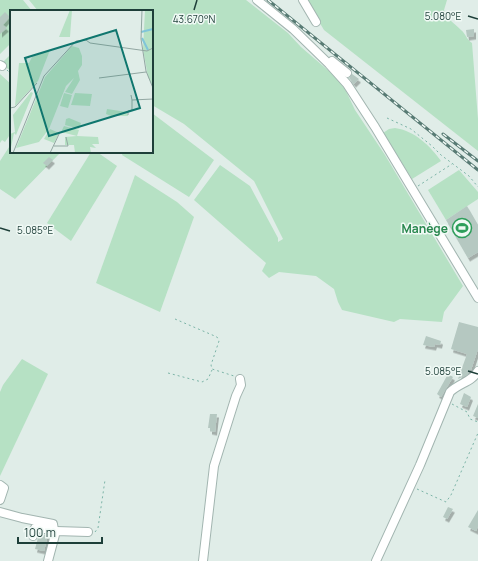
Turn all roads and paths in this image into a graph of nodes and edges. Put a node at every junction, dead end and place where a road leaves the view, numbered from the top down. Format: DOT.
graph roads {
  1 [pos="257,0"];
  2 [pos="303,0"];
  3 [pos="316,22"];
  4 [pos="325,60"];
  5 [pos="347,74"];
  6 [pos="387,118"];
  7 [pos="453,163"];
  8 [pos="478,187"];
  9 [pos="412,190"];
  10 [pos="478,298"];
  11 [pos="175,319"];
  12 [pos="212,369"];
  13 [pos="478,371"];
  14 [pos="168,373"];
  15 [pos="240,378"];
  16 [pos="446,401"];
  17 [pos="478,422"];
  18 [pos="478,433"];
  19 [pos="105,480"];
  20 [pos="0,485"];
  21 [pos="411,486"];
  22 [pos="0,500"];
  23 [pos="0,512"];
  24 [pos="55,531"];
  25 [pos="88,532"];
  26 [pos="33,536"];
  27 [pos="48,561"];
  28 [pos="203,561"];
  29 [pos="376,561"];
  1 -- 4 [label="street"];
  2 -- 3 [label="street"];
  4 -- 5 [label="street"];
  4 -- 9 [label="street"];
  6 -- 7 [label="path"];
  7 -- 8 [label="path"];
  7 -- 9 [label="path"];
  9 -- 10 [label="street"];
  11 -- 12 [label="path"];
  12 -- 14 [label="path"];
  12 -- 15 [label="path"];
  13 -- 16 [label="street"];
  15 -- 28 [label="street"];
  16 -- 17 [label="path"];
  16 -- 21 [label="street"];
  18 -- 21 [label="path"];
  19 -- 25 [label="path"];
  20 -- 22 [label="street"];
  21 -- 29 [label="street"];
  23 -- 24 [label="street"];
  24 -- 25 [label="street"];
  24 -- 26 [label="street"];
  24 -- 27 [label="street"];
}
